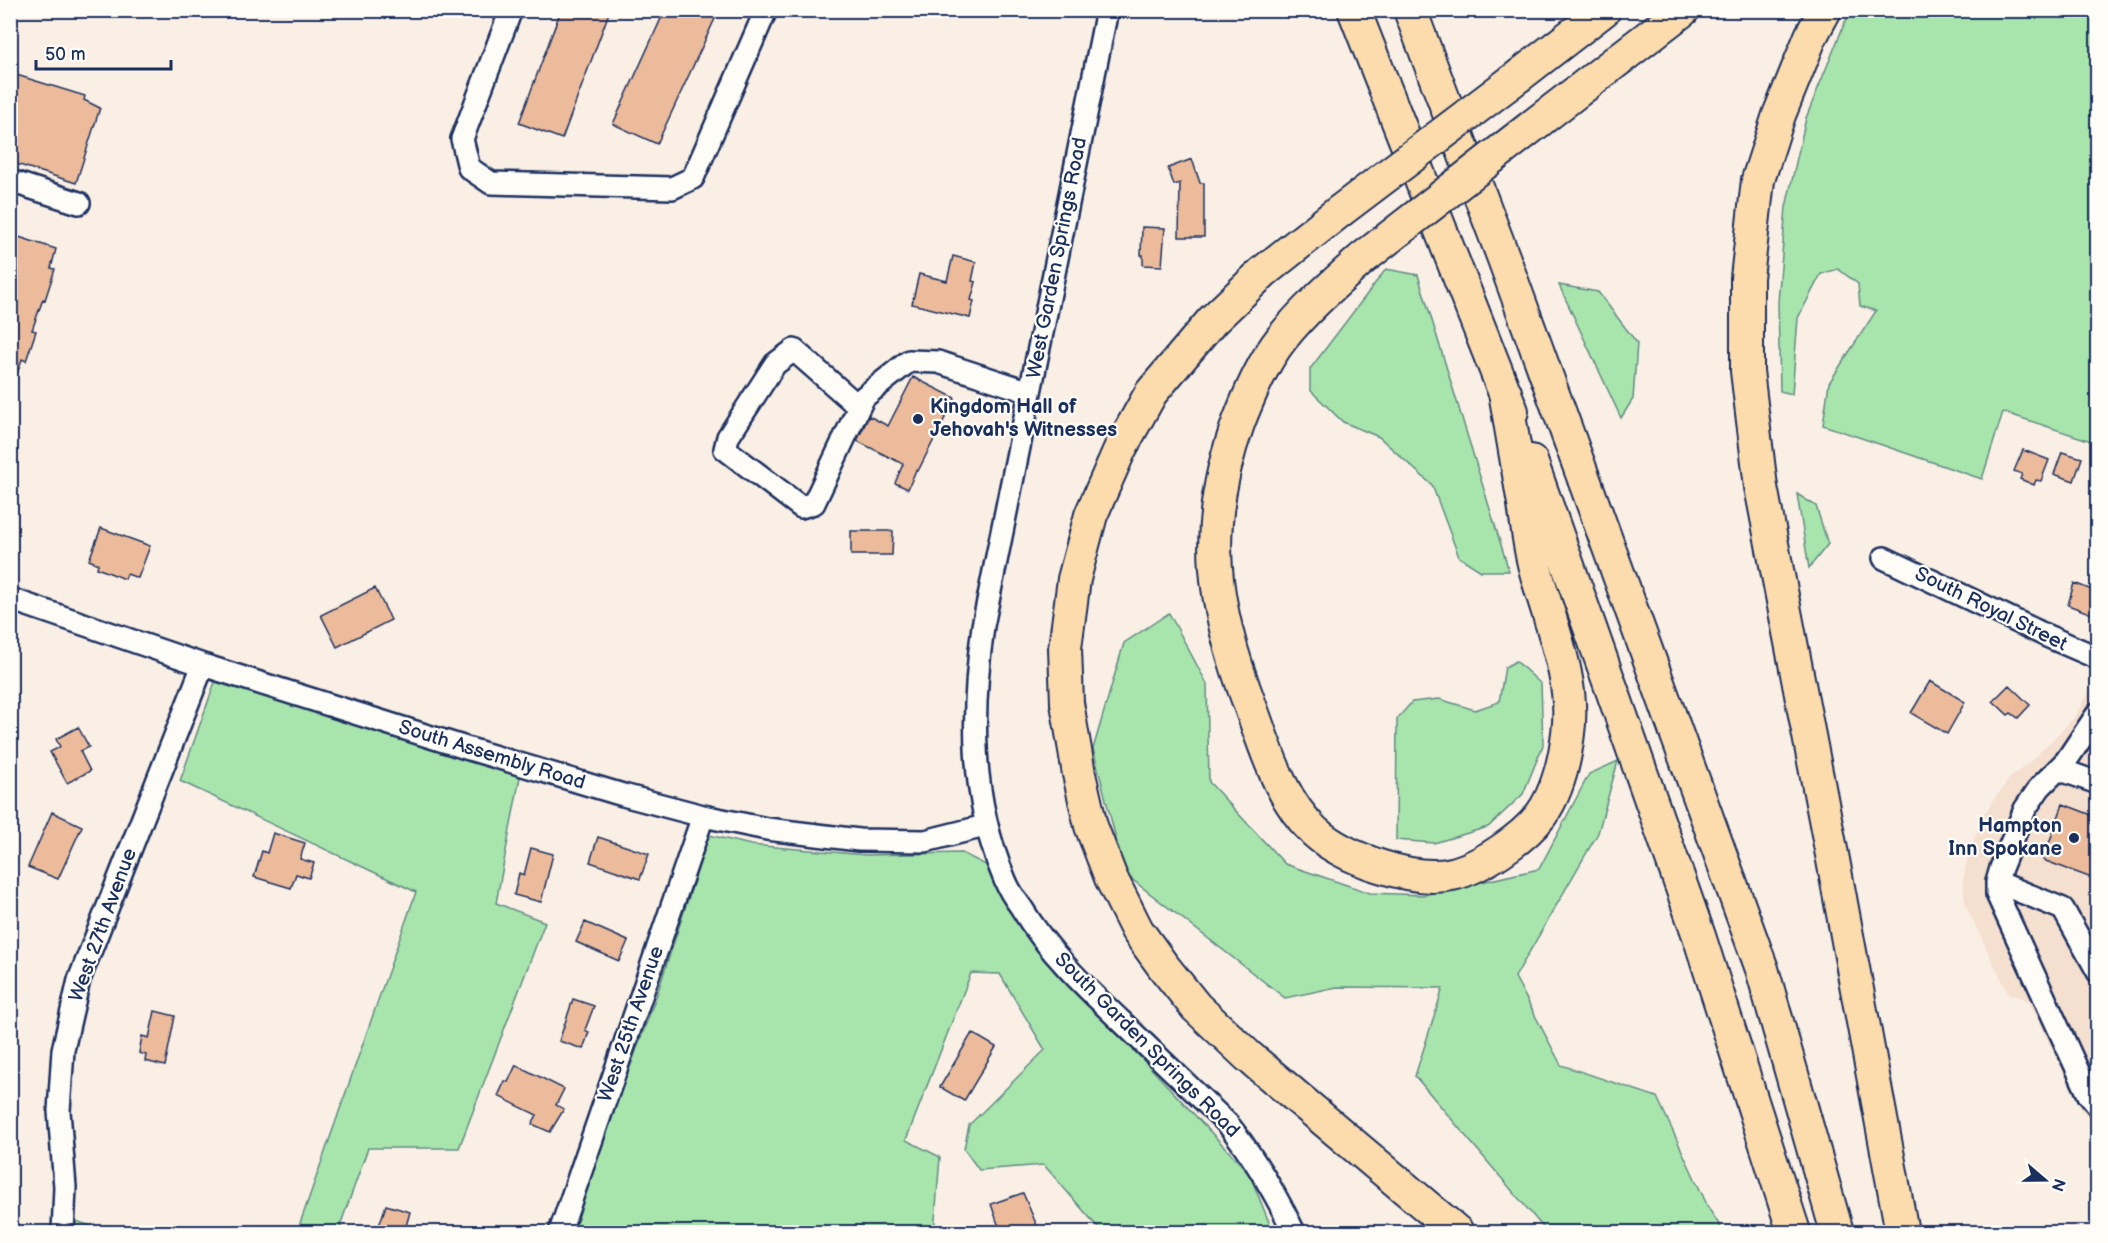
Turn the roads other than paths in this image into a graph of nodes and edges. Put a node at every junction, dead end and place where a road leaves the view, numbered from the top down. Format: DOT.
graph roads {
  1 [pos="512,10"];
  2 [pos="766,10"];
  3 [pos="1107,10"];
  4 [pos="1354,10"];
  5 [pos="1410,10"];
  6 [pos="1604,10"];
  7 [pos="1683,10"];
  8 [pos="1825,10"];
  9 [pos="10,181"];
  10 [pos="79,203"];
  11 [pos="1030,392"];
  12 [pos="1505,392"];
  13 [pos="859,407"];
  14 [pos="1884,558"];
  15 [pos="10,599"];
  16 [pos="2097,658"];
  17 [pos="203,665"];
  18 [pos="2095,721"];
  19 [pos="2058,769"];
  20 [pos="2097,783"];
  21 [pos="703,816"];
  22 [pos="985,826"];
  23 [pos="1997,882"];
  24 [pos="2097,972"];
  25 [pos="2095,1096"];
  26 [pos="63,1233"];
  27 [pos="560,1233"];
  28 [pos="1294,1233"];
  29 [pos="1457,1233"];
  30 [pos="1794,1233"];
  31 [pos="1836,1233"];
  32 [pos="1902,1233"];
  1 -- 2 [label="street"];
  3 -- 11 [label="street, West Garden Springs Road"];
  4 -- 12 [label="highway"];
  5 -- 31 [label="highway"];
  6 -- 29 [label="highway, bridge"];
  7 -- 12 [label="highway, bridge"];
  8 -- 32 [label="highway"];
  9 -- 10 [label="street"];
  11 -- 13 [label="street"];
  11 -- 22 [label="street, West Garden Springs Road"];
  12 -- 30 [label="highway"];
  13 -- 13 [label="street"];
  14 -- 16 [label="street, South Royal Street"];
  15 -- 17 [label="street, South Assembly Road"];
  17 -- 21 [label="street, South Assembly Road"];
  17 -- 26 [label="street, West 27th Avenue"];
  18 -- 19 [label="street"];
  19 -- 20 [label="street"];
  19 -- 23 [label="street"];
  21 -- 22 [label="street, South Assembly Road"];
  21 -- 27 [label="street, West 25th Avenue"];
  22 -- 28 [label="street, South Garden Springs Road"];
  23 -- 24 [label="street"];
  23 -- 25 [label="street"];
}
